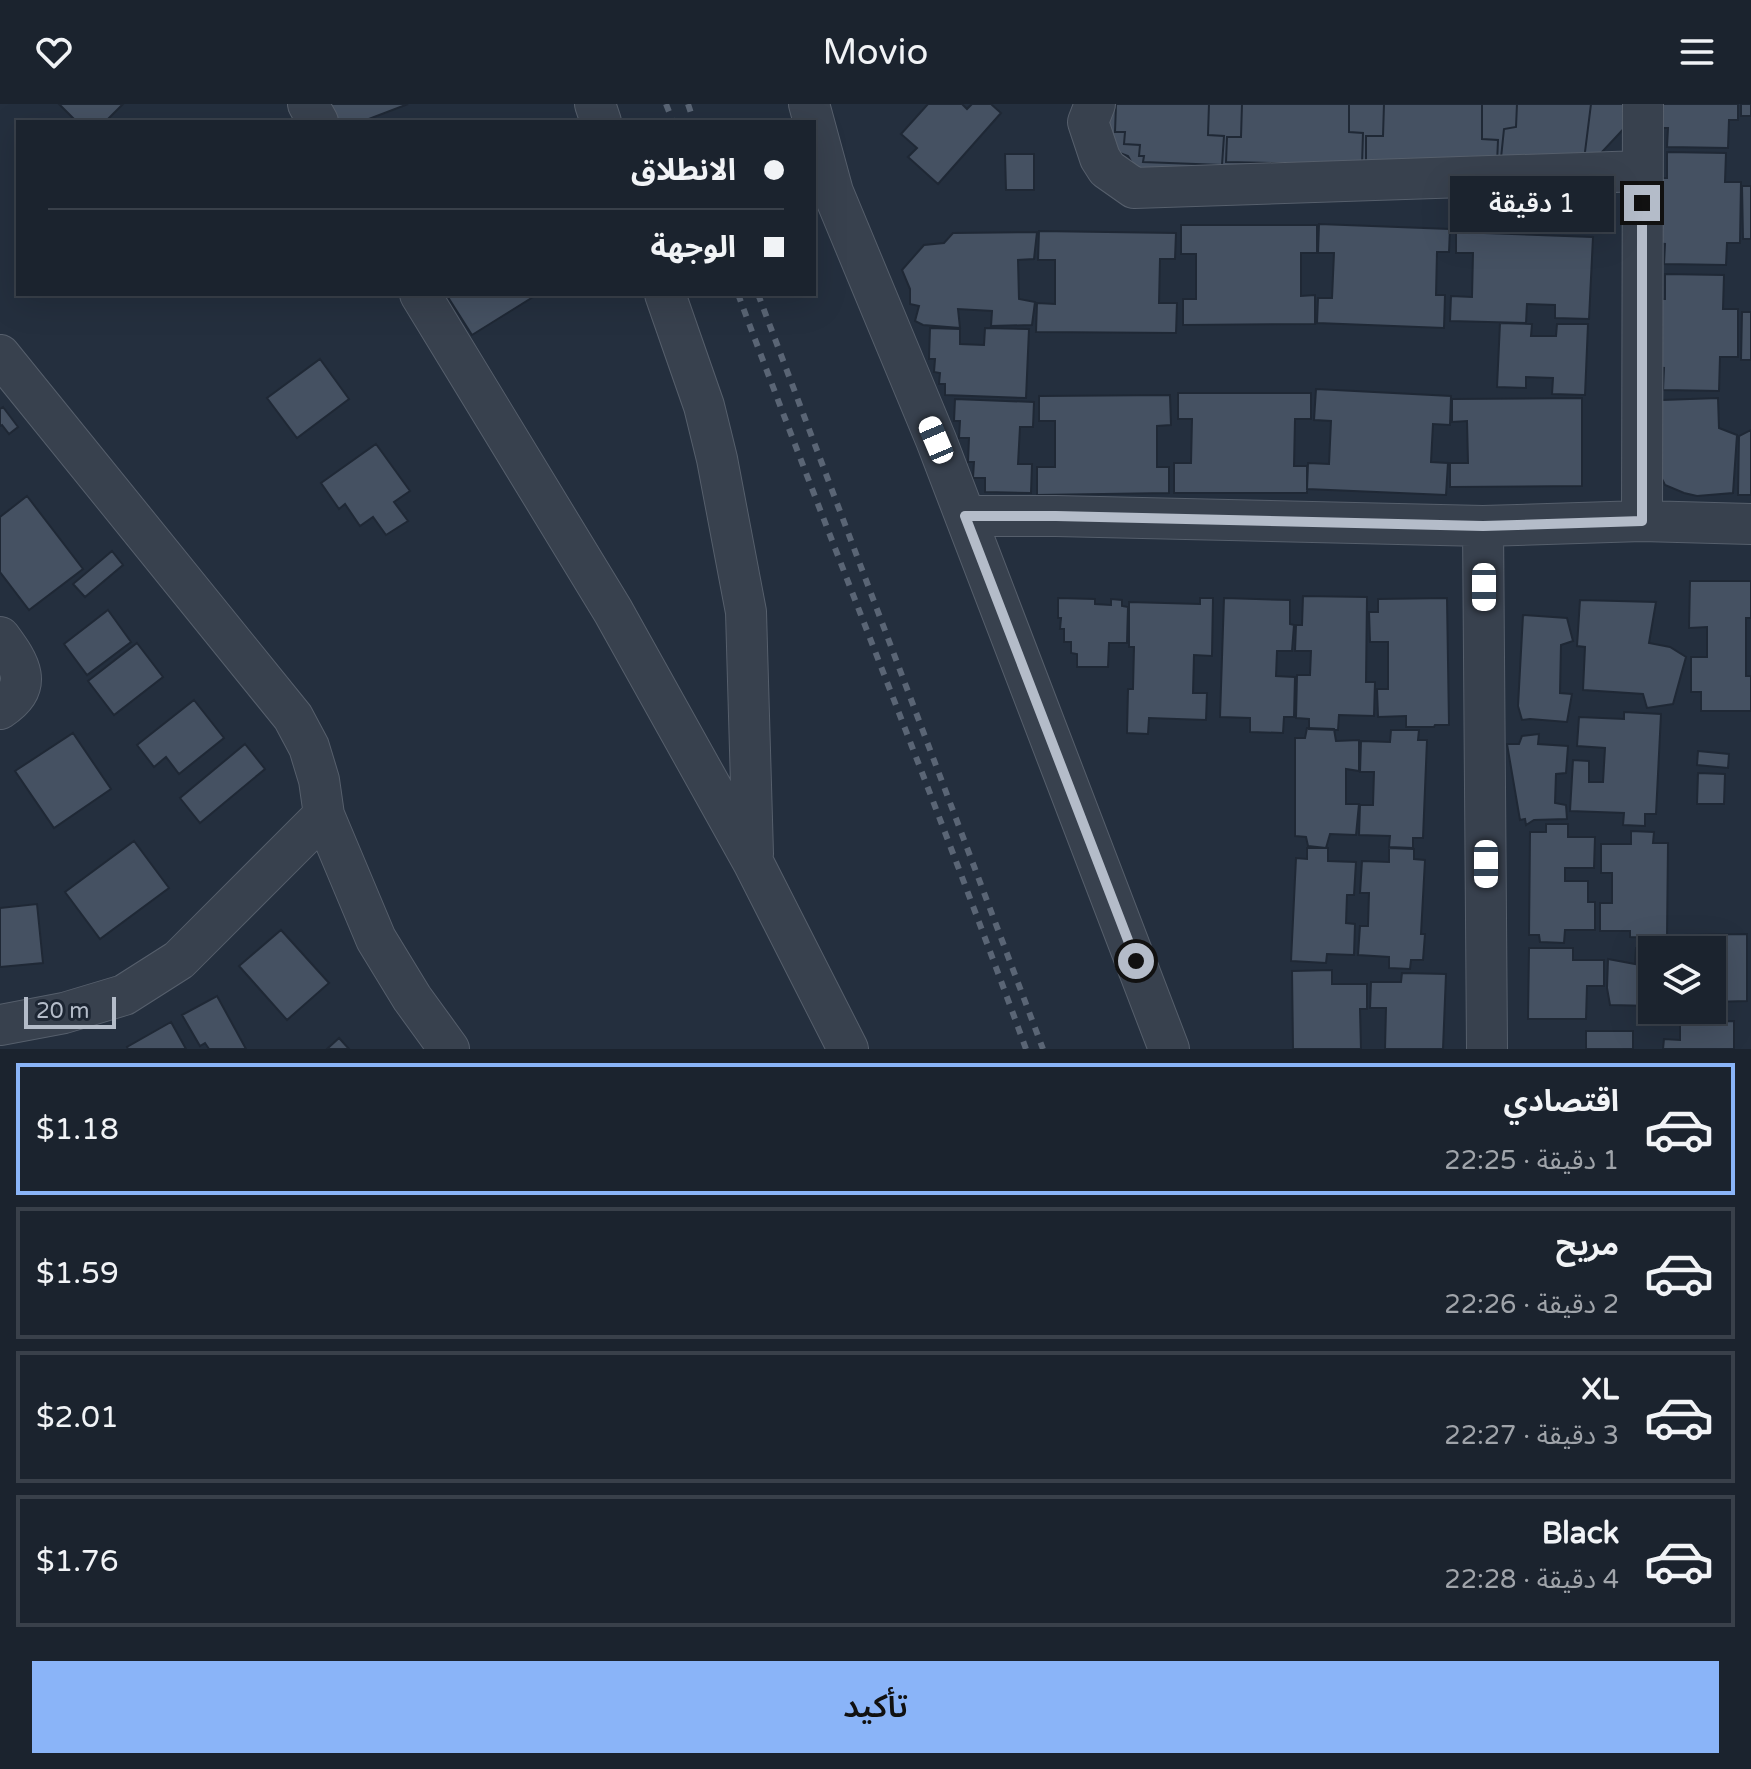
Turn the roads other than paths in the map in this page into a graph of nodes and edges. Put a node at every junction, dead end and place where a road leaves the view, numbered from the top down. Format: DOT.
graph roads {
  1 [pos="1095,104"];
  2 [pos="1643,104"];
  3 [pos="816,130"];
  4 [pos="1642,171"];
  5 [pos="421,296"];
  6 [pos="666,296"];
  7 [pos="0,355"];
  8 [pos="965,516"];
  9 [pos="1642,521"];
  10 [pos="1751,524"];
  11 [pos="1483,526"];
  12 [pos="0,637"];
  13 [pos="0,709"];
  14 [pos="324,815"];
  15 [pos="753,862"];
  16 [pos="0,1025"];
  17 [pos="449,1049"];
  18 [pos="848,1049"];
  19 [pos="1169,1049"];
  20 [pos="1487,1049"];
  1 -- 4 [label="street"];
  2 -- 4 [label="street"];
  3 -- 8 [label="street"];
  4 -- 9 [label="street"];
  5 -- 15 [label="street"];
  6 -- 15 [label="street"];
  7 -- 14 [label="street"];
  8 -- 11 [label="street"];
  8 -- 19 [label="street"];
  9 -- 10 [label="street"];
  9 -- 11 [label="street"];
  11 -- 20 [label="street"];
  12 -- 13 [label="street"];
  14 -- 16 [label="street"];
  14 -- 17 [label="street"];
  15 -- 18 [label="street"];
}
